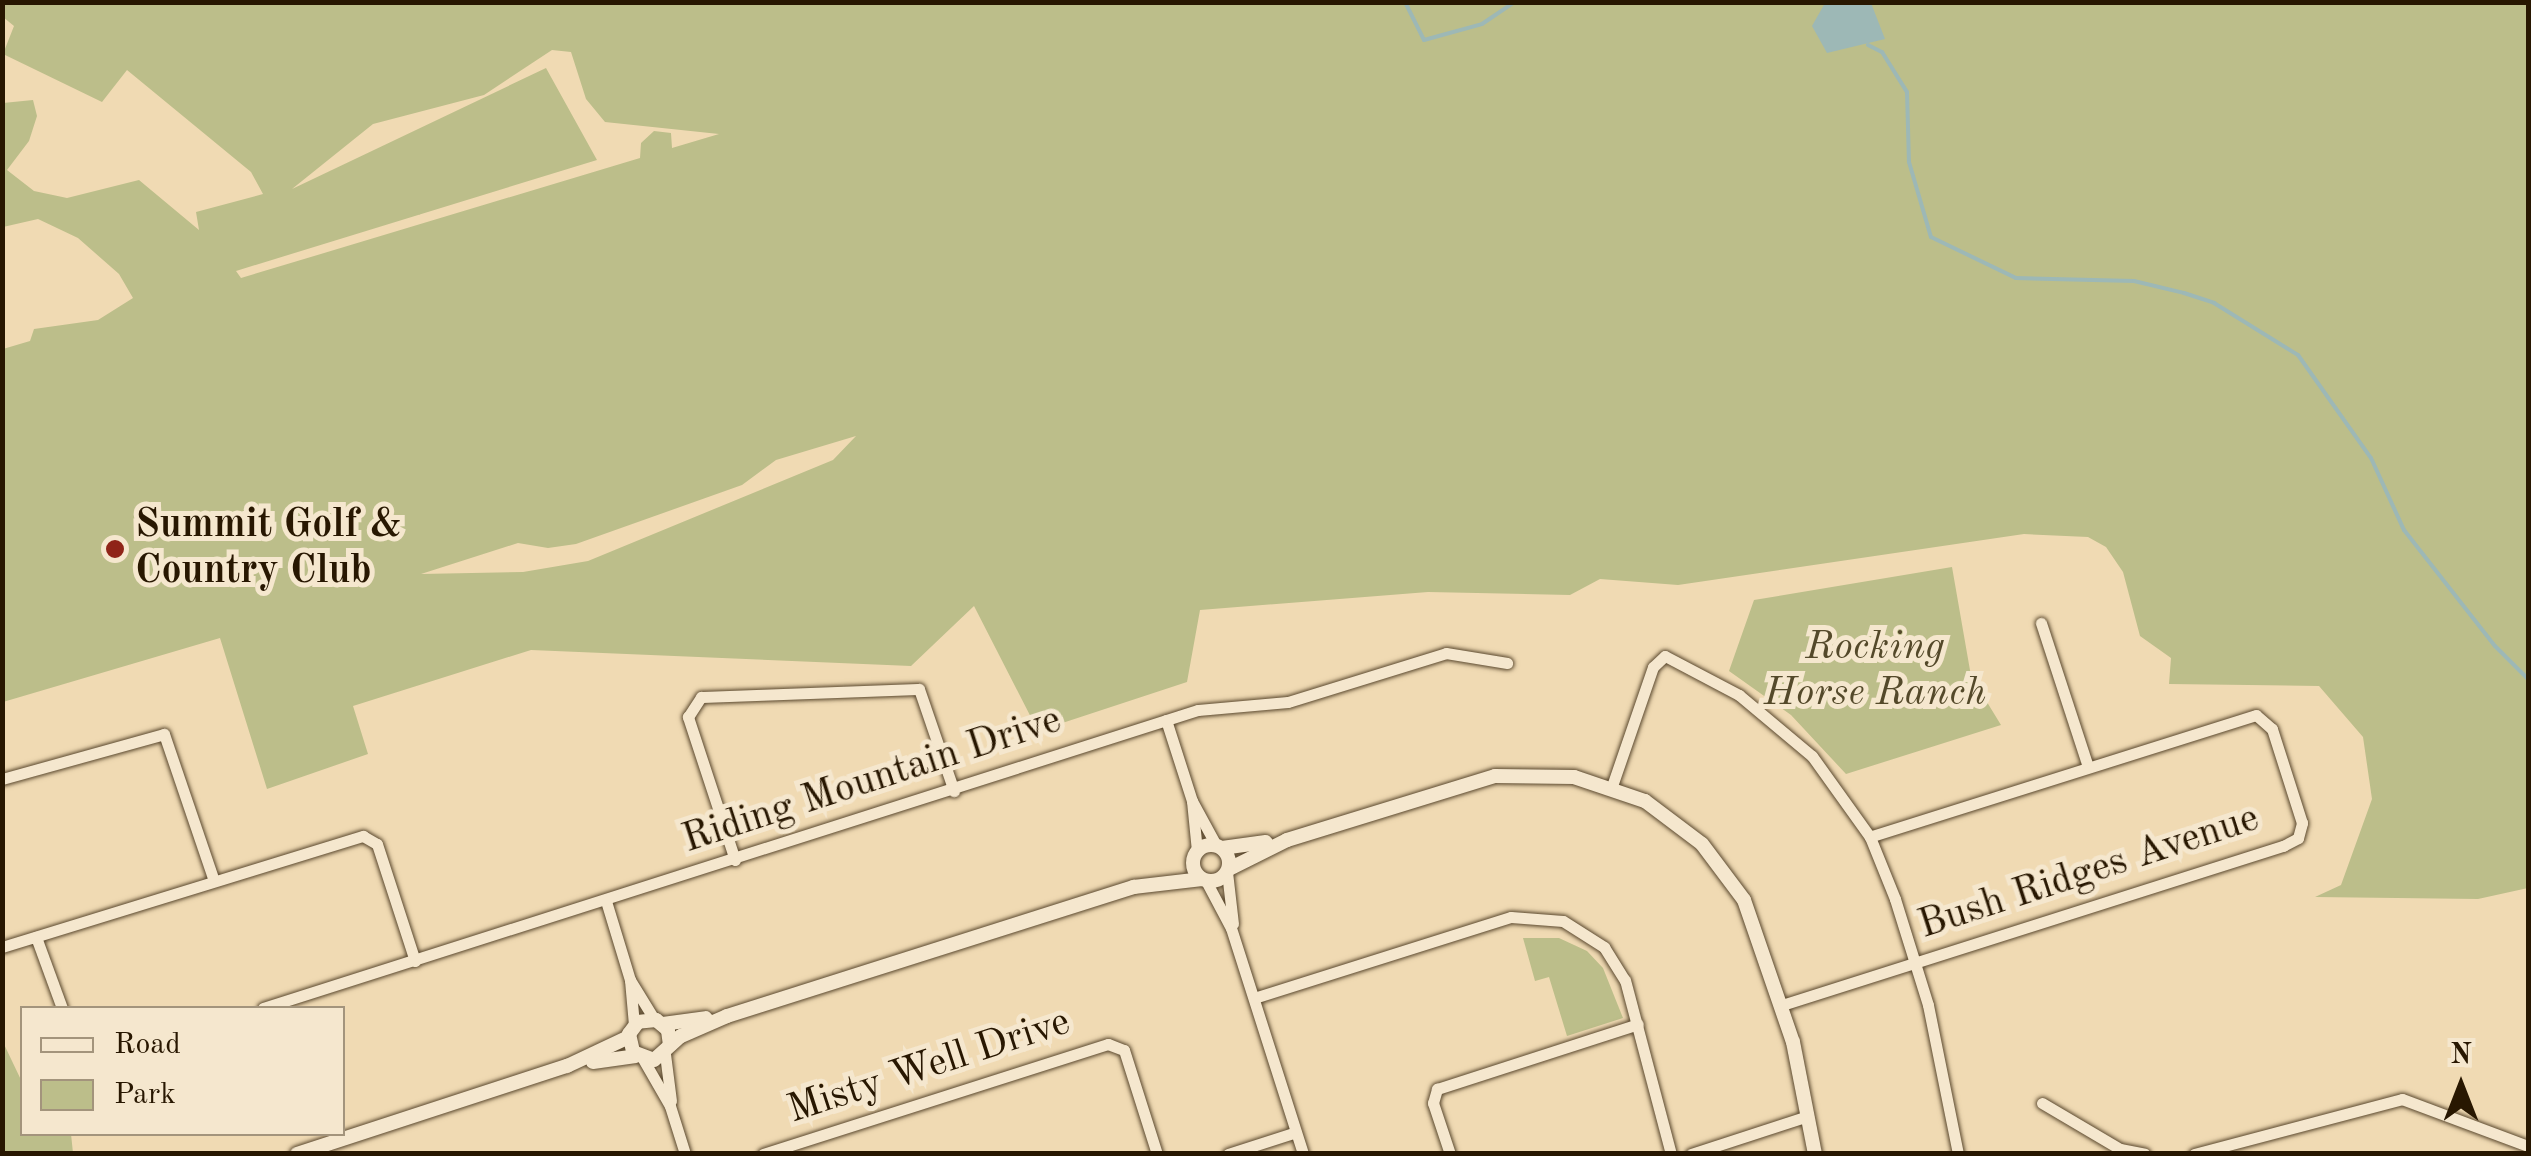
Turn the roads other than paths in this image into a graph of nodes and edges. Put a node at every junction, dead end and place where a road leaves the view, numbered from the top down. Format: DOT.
graph roads {
  1 [pos="2040,623"];
  2 [pos="1506,663"];
  3 [pos="1166,720"];
  4 [pos="2088,768"];
  5 [pos="2,779"];
  6 [pos="1612,786"];
  7 [pos="954,790"];
  8 [pos="1192,801"];
  9 [pos="1870,836"];
  10 [pos="1287,840"];
  11 [pos="1219,847"];
  12 [pos="1196,854"];
  13 [pos="735,860"];
  14 [pos="1228,871"];
  15 [pos="1204,880"];
  16 [pos="214,881"];
  17 [pos="1134,888"];
  18 [pos="606,901"];
  19 [pos="1232,928"];
  20 [pos="36,937"];
  21 [pos="2,948"];
  22 [pos="415,961"];
  23 [pos="1915,962"];
  24 [pos="630,980"];
  25 [pos="1254,998"];
  26 [pos="292,1004"];
  27 [pos="1782,1005"];
  28 [pos="61,1006"];
  29 [pos="727,1016"];
  30 [pos="658,1021"];
  31 [pos="1638,1024"];
  32 [pos="632,1031"];
  33 [pos="668,1049"];
  34 [pos="640,1057"];
  35 [pos="567,1066"];
  36 [pos="2042,1103"];
  37 [pos="670,1106"];
  38 [pos="1808,1116"];
  39 [pos="1296,1132"];
  40 [pos="345,1133"];
  41 [pos="333,1137"];
  42 [pos="2528,1146"];
  43 [pos="297,1154"];
  44 [pos="685,1154"];
  45 [pos="763,1154"];
  46 [pos="1157,1154"];
  47 [pos="1228,1154"];
  48 [pos="1303,1154"];
  49 [pos="1450,1154"];
  50 [pos="1671,1154"];
  51 [pos="1691,1154"];
  52 [pos="1815,1154"];
  53 [pos="1958,1154"];
  54 [pos="2145,1154"];
  55 [pos="2194,1154"];
  1 -- 4 [label="street"];
  2 -- 3 [label="street, Riding Mountain Drive"];
  3 -- 7 [label="street, Riding Mountain Drive"];
  3 -- 8 [label="street"];
  4 -- 9 [label="street, Bush Ridges Avenue"];
  4 -- 23 [label="street, Bush Ridges Avenue"];
  5 -- 16 [label="street"];
  6 -- 9 [label="street"];
  6 -- 10 [label="street"];
  6 -- 27 [label="street"];
  7 -- 13 [label="street, Riding Mountain Drive"];
  7 -- 13 [label="street"];
  8 -- 11 [label="street"];
  8 -- 12 [label="street"];
  9 -- 23 [label="street"];
  10 -- 11 [label="street"];
  10 -- 14 [label="street"];
  11 -- 12 [label="street"];
  11 -- 14 [label="street"];
  12 -- 15 [label="street"];
  12 -- 17 [label="street"];
  13 -- 18 [label="street, Riding Mountain Drive"];
  14 -- 15 [label="street"];
  14 -- 19 [label="street"];
  15 -- 17 [label="street"];
  15 -- 19 [label="street"];
  16 -- 20 [label="street"];
  16 -- 22 [label="street"];
  17 -- 29 [label="street"];
  18 -- 22 [label="street, Riding Mountain Drive"];
  18 -- 24 [label="street"];
  19 -- 25 [label="street"];
  20 -- 21 [label="street"];
  20 -- 28 [label="street"];
  22 -- 26 [label="street, Riding Mountain Drive"];
  23 -- 27 [label="street, Bush Ridges Avenue"];
  23 -- 53 [label="street"];
  24 -- 30 [label="street"];
  24 -- 32 [label="street"];
  25 -- 31 [label="street"];
  25 -- 39 [label="street"];
  27 -- 38 [label="street"];
  29 -- 30 [label="street"];
  29 -- 33 [label="street"];
  30 -- 32 [label="street"];
  30 -- 33 [label="street"];
  31 -- 49 [label="street"];
  31 -- 50 [label="street"];
  32 -- 34 [label="street"];
  32 -- 35 [label="street"];
  33 -- 34 [label="street"];
  33 -- 37 [label="street"];
  34 -- 35 [label="street"];
  34 -- 37 [label="street"];
  35 -- 40 [label="street"];
  36 -- 54 [label="street"];
  37 -- 44 [label="street"];
  38 -- 51 [label="street"];
  38 -- 52 [label="street"];
  39 -- 47 [label="street"];
  39 -- 48 [label="street"];
  41 -- 43 [label="street"];
  42 -- 55 [label="street"];
  45 -- 46 [label="street, Misty Well Drive"];
}
